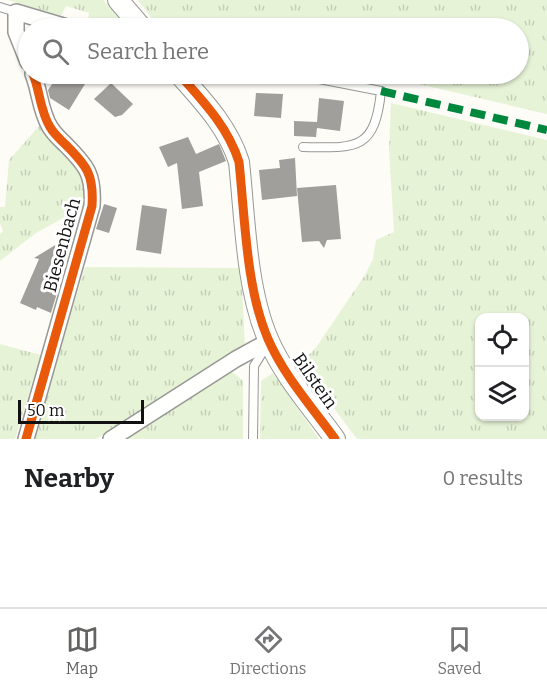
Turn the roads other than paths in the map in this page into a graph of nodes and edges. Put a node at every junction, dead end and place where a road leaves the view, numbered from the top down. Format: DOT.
graph roads {
  1 [pos="118,0"];
  2 [pos="0,7"];
  3 [pos="16,12"];
  4 [pos="36,18"];
  5 [pos="133,18"];
  6 [pos="18,37"];
  7 [pos="36,84"];
  8 [pos="188,84"];
  9 [pos="348,84"];
  10 [pos="303,147"];
  11 [pos="269,341"];
  12 [pos="26,439"];
  13 [pos="111,439"];
  14 [pos="253,439"];
  15 [pos="335,439"];
  1 -- 5 [label="street"];
  2 -- 3 [label="lane"];
  3 -- 4 [label="street"];
  3 -- 6 [label="street"];
  7 -- 12 [label="street, Biesenbach"];
  8 -- 11 [label="street"];
  9 -- 10 [label="lane"];
  11 -- 13 [label="street"];
  11 -- 14 [label="lane"];
  11 -- 15 [label="street, Bilstein"];
}
